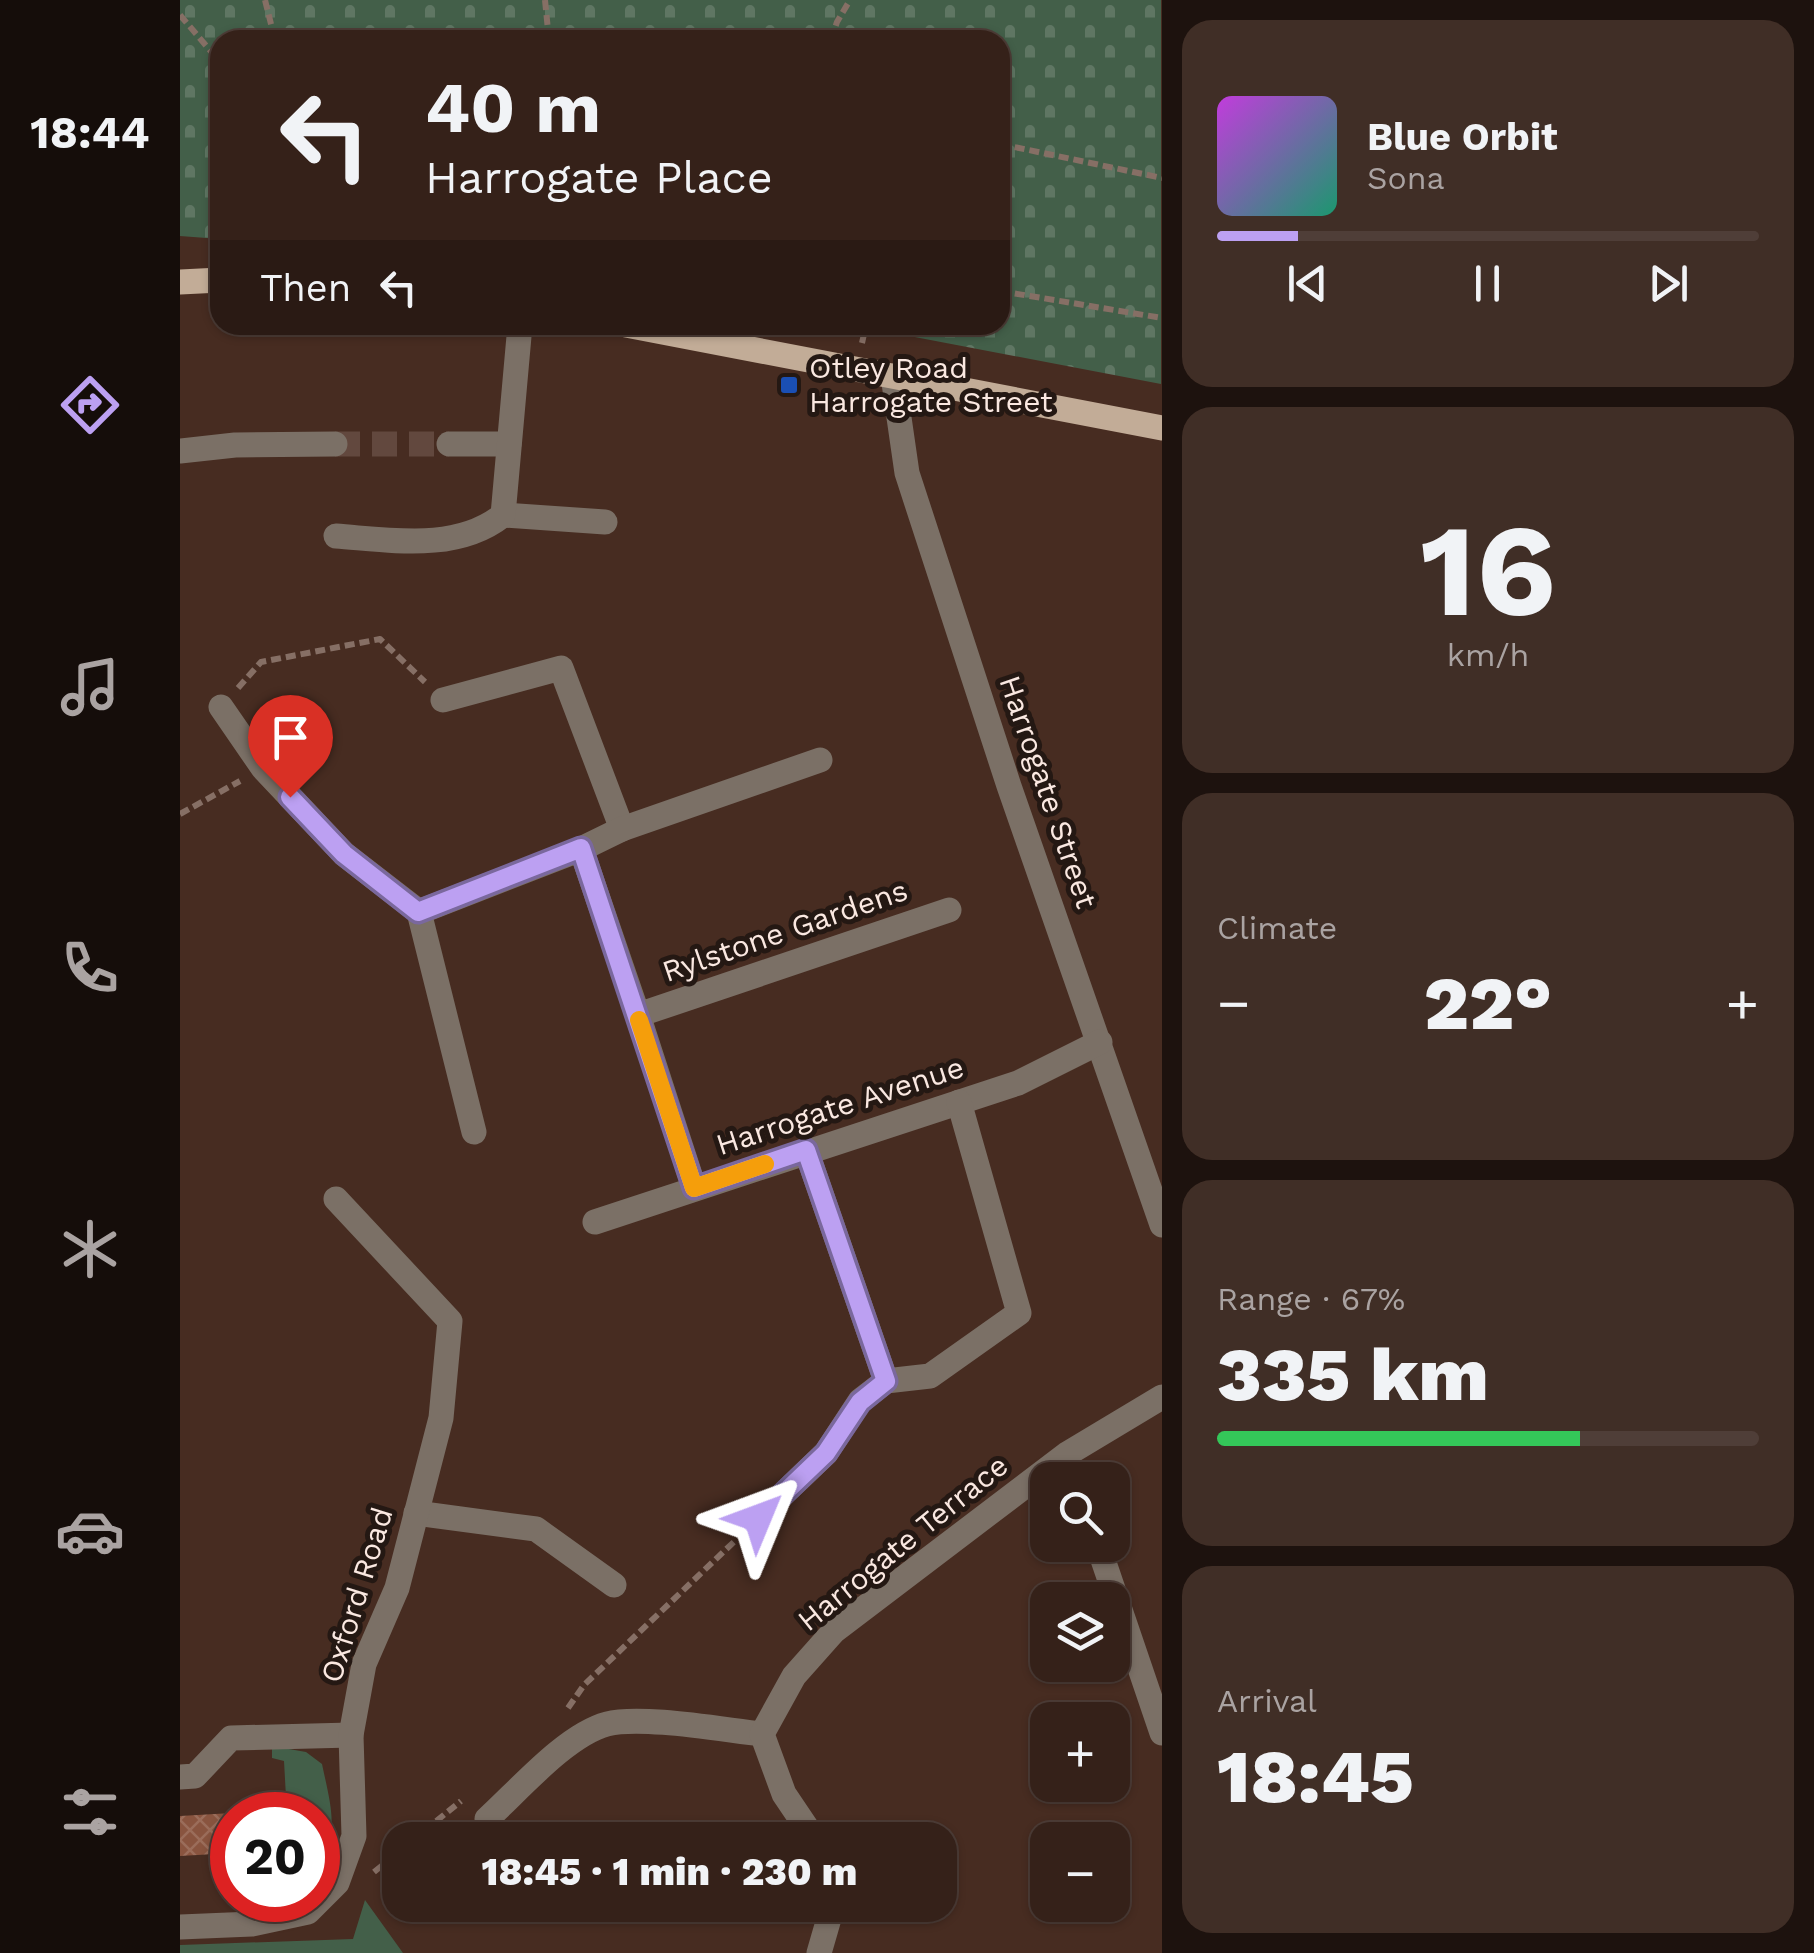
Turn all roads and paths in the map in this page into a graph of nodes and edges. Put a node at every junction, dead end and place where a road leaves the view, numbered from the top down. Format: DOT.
graph roads {
  1 [pos="265,0"];
  2 [pos="545,0"];
  3 [pos="850,0"];
  4 [pos="180,15"];
  5 [pos="272,30"];
  6 [pos="548,30"];
  7 [pos="834,30"];
  8 [pos="210,50"];
  9 [pos="1010,146"];
  10 [pos="1162,178"];
  11 [pos="210,280"];
  12 [pos="180,282"];
  13 [pos="1010,294"];
  14 [pos="1162,318"];
  15 [pos="519,335"];
  16 [pos="678,335"];
  17 [pos="893,376"];
  18 [pos="1162,428"];
  19 [pos="335,444"];
  20 [pos="449,444"];
  21 [pos="509,444"];
  22 [pos="180,451"];
  23 [pos="503,514"];
  24 [pos="605,522"];
  25 [pos="336,536"];
  26 [pos="444,700"];
  27 [pos="221,708"];
  28 [pos="820,760"];
  29 [pos="264,768"];
  30 [pos="180,814"];
  31 [pos="622,829"];
  32 [pos="581,848"];
  33 [pos="950,910"];
  34 [pos="418,912"];
  35 [pos="638,1014"];
  36 [pos="1100,1042"];
  37 [pos="959,1102"];
  38 [pos="474,1132"];
  39 [pos="806,1150"];
  40 [pos="694,1188"];
  41 [pos="336,1200"];
  42 [pos="594,1222"];
  43 [pos="1162,1225"];
  44 [pos="886,1381"];
  45 [pos="1162,1396"];
  46 [pos="1067,1454"];
  47 [pos="1070,1462"];
  48 [pos="416,1513"];
  49 [pos="758,1518"];
  50 [pos="1104,1562"];
  51 [pos="614,1585"];
  52 [pos="560,1722"];
  53 [pos="1162,1733"];
  54 [pos="762,1734"];
  55 [pos="351,1735"];
  56 [pos="180,1777"];
  57 [pos="465,1798"];
  58 [pos="487,1819"];
  59 [pos="435,1822"];
  60 [pos="803,1822"];
  61 [pos="828,1922"];
  62 [pos="180,1927"];
  63 [pos="819,1953"];
  1 -- 5 [label="path"];
  2 -- 6 [label="path"];
  3 -- 7 [label="path"];
  4 -- 8 [label="path"];
  9 -- 10 [label="path"];
  11 -- 12 [label="main road"];
  13 -- 14 [label="path"];
  15 -- 21 [label="street"];
  16 -- 17 [label="main road"];
  17 -- 18 [label="main road"];
  17 -- 36 [label="street, Harrogate Street"];
  19 -- 22 [label="street"];
  20 -- 21 [label="street"];
  21 -- 23 [label="street"];
  23 -- 24 [label="street"];
  23 -- 25 [label="street"];
  26 -- 27 [label="path"];
  26 -- 31 [label="street"];
  27 -- 29 [label="street"];
  28 -- 31 [label="street"];
  29 -- 30 [label="path"];
  29 -- 34 [label="street"];
  31 -- 32 [label="street"];
  32 -- 34 [label="street"];
  32 -- 35 [label="street, Rylstone Gardens"];
  33 -- 35 [label="street, Rylstone Gardens"];
  34 -- 38 [label="street"];
  35 -- 40 [label="street"];
  36 -- 37 [label="street, Harrogate Avenue"];
  36 -- 43 [label="street, Harrogate Street"];
  37 -- 39 [label="street, Harrogate Avenue"];
  37 -- 44 [label="street"];
  39 -- 40 [label="street, Harrogate Avenue"];
  39 -- 44 [label="street"];
  40 -- 42 [label="street, Harrogate Avenue"];
  41 -- 48 [label="street, Oxford Road"];
  44 -- 49 [label="street"];
  45 -- 46 [label="street, Harrogate Terrace"];
  46 -- 47 [label="street"];
  46 -- 54 [label="street, Harrogate Terrace"];
  48 -- 51 [label="street"];
  48 -- 55 [label="street, Oxford Road"];
  49 -- 52 [label="path"];
  50 -- 53 [label="street"];
  54 -- 58 [label="street"];
  54 -- 60 [label="street"];
  55 -- 56 [label="street"];
  55 -- 62 [label="street, Oxford Road"];
  57 -- 59 [label="path"];
  61 -- 63 [label="street"];
}
